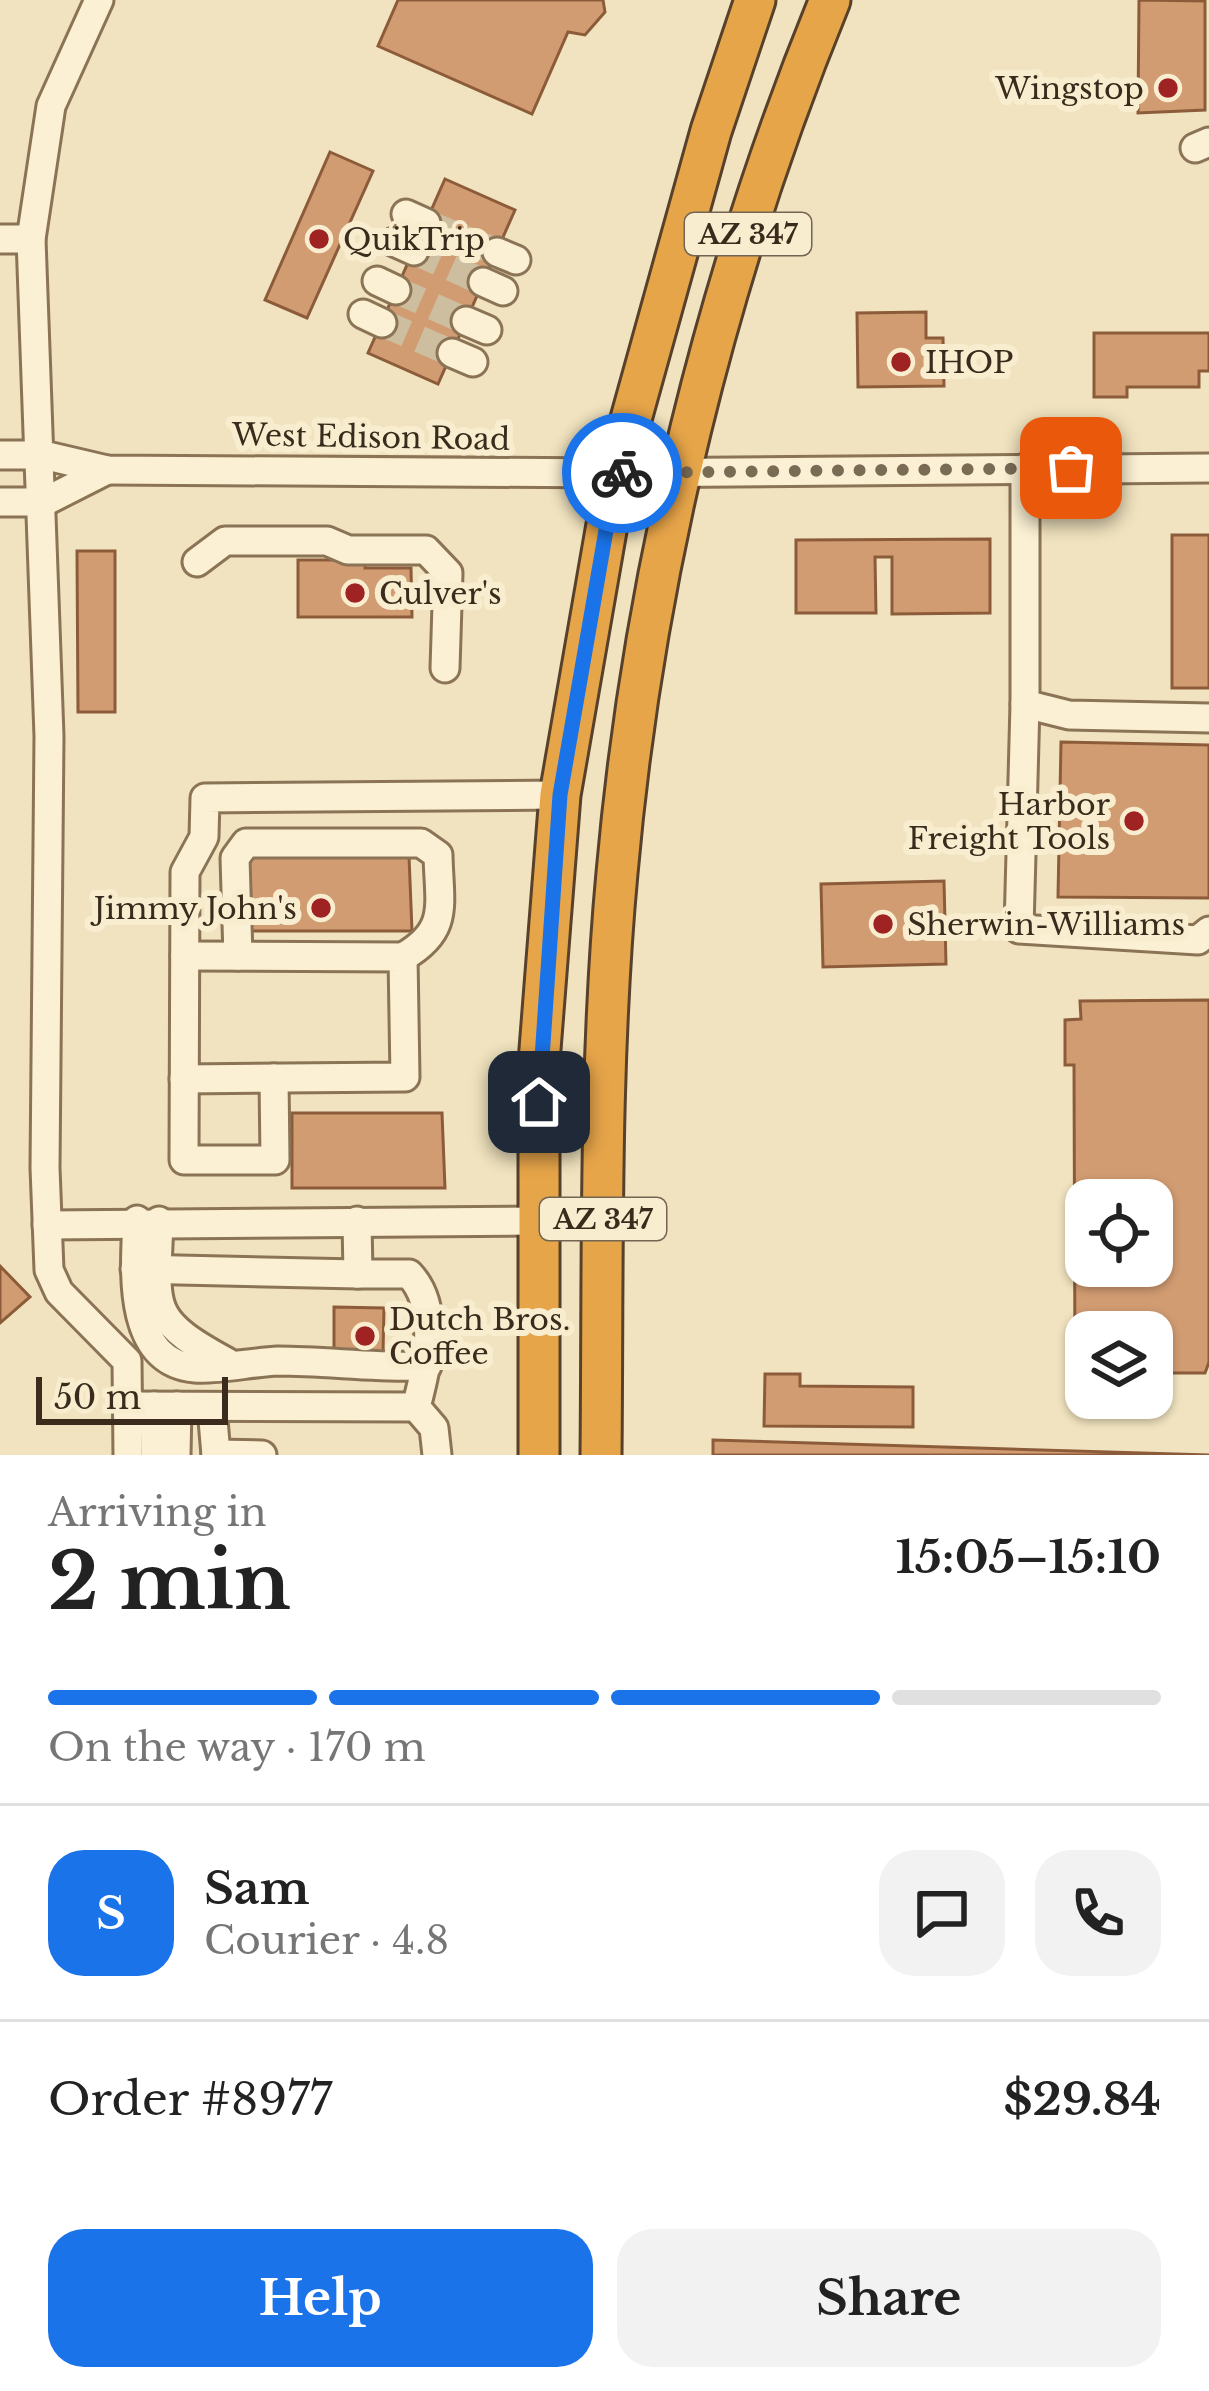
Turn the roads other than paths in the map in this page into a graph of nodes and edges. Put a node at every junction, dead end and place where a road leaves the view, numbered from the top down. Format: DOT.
graph roads {
  1 [pos="99,0"];
  2 [pos="754,0"];
  3 [pos="830,0"];
  4 [pos="0,239"];
  5 [pos="31,239"];
  6 [pos="43,454"];
  7 [pos="0,455"];
  8 [pos="1025,468"];
  9 [pos="1209,468"];
  10 [pos="107,470"];
  11 [pos="683,472"];
  12 [pos="616,473"];
  13 [pos="0,502"];
  14 [pos="44,502"];
  15 [pos="197,562"];
  16 [pos="445,668"];
  17 [pos="1025,704"];
  18 [pos="1209,718"];
  19 [pos="560,795"];
  20 [pos="1209,931"];
  21 [pos="185,956"];
  22 [pos="238,956"];
  23 [pos="403,957"];
  24 [pos="274,1078"];
  25 [pos="184,1079"];
  26 [pos="148,1220"];
  27 [pos="358,1221"];
  28 [pos="539,1221"];
  29 [pos="47,1225"];
  30 [pos="146,1269"];
  31 [pos="358,1274"];
  32 [pos="538,1359"];
  33 [pos="427,1366"];
  34 [pos="172,1406"];
  35 [pos="416,1407"];
  36 [pos="216,1454"];
  37 [pos="128,1455"];
  38 [pos="155,1455"];
  39 [pos="176,1455"];
  40 [pos="192,1455"];
  41 [pos="262,1455"];
  42 [pos="436,1455"];
  43 [pos="539,1455"];
  44 [pos="570,1455"];
  45 [pos="601,1455"];
  1 -- 5 [label="street"];
  2 -- 12 [label="highway, AZ 347"];
  3 -- 11 [label="highway, AZ 347"];
  4 -- 5 [label="street"];
  5 -- 6 [label="street"];
  6 -- 7 [label="street, West Edison Road"];
  6 -- 10 [label="street, West Edison Road"];
  6 -- 14 [label="street"];
  8 -- 9 [label="street, West Edison Road"];
  8 -- 11 [label="street, West Edison Road"];
  8 -- 17 [label="street"];
  10 -- 12 [label="street, West Edison Road"];
  10 -- 14 [label="street, West Edison Road"];
  11 -- 12 [label="street, West Edison Road"];
  11 -- 45 [label="highway, AZ 347"];
  12 -- 19 [label="highway, AZ 347"];
  13 -- 14 [label="street, West Edison Road"];
  14 -- 29 [label="street"];
  15 -- 16 [label="street"];
  17 -- 18 [label="street"];
  17 -- 20 [label="street"];
  19 -- 21 [label="street"];
  19 -- 28 [label="highway, AZ 347"];
  21 -- 22 [label="street"];
  21 -- 25 [label="street"];
  22 -- 23 [label="street"];
  22 -- 23 [label="street"];
  23 -- 24 [label="street"];
  24 -- 25 [label="street"];
  24 -- 25 [label="street"];
  26 -- 27 [label="street"];
  26 -- 29 [label="street"];
  26 -- 30 [label="street"];
  27 -- 28 [label="street"];
  27 -- 31 [label="street"];
  28 -- 32 [label="highway, AZ 347"];
  29 -- 34 [label="street"];
  30 -- 31 [label="street"];
  30 -- 33 [label="street"];
  31 -- 33 [label="street"];
  32 -- 43 [label="highway, AZ 347"];
  32 -- 44 [label="highway"];
  33 -- 35 [label="street"];
  34 -- 35 [label="street"];
  34 -- 36 [label="street"];
  34 -- 37 [label="street"];
  34 -- 38 [label="street"];
  34 -- 39 [label="street"];
  34 -- 40 [label="street"];
  35 -- 42 [label="street"];
  36 -- 41 [label="street"];
}
